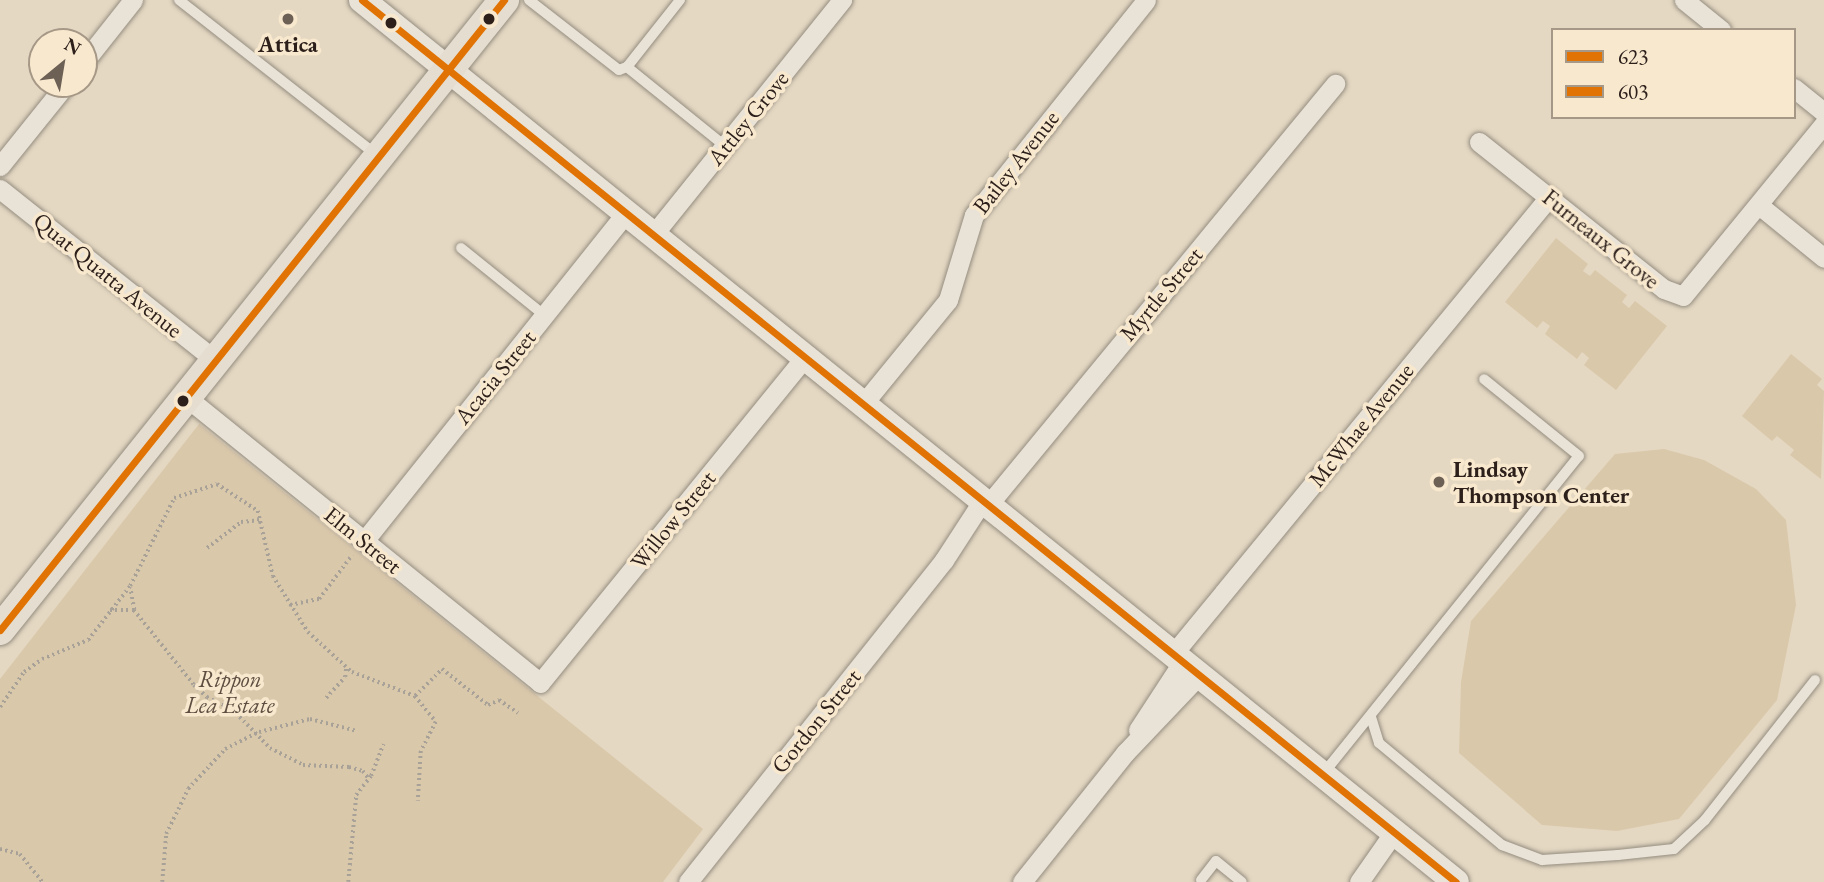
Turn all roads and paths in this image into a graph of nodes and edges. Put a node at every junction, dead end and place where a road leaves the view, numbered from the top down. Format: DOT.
graph roads {
  1 [pos="133,0"];
  2 [pos="179,0"];
  3 [pos="362,0"];
  4 [pos="504,0"];
  5 [pos="529,0"];
  6 [pos="680,0"];
  7 [pos="842,0"];
  8 [pos="1146,0"];
  9 [pos="1684,0"];
  10 [pos="1719,28"];
  11 [pos="98,44"];
  12 [pos="627,67"];
  13 [pos="450,70"];
  14 [pos="1335,84"];
  15 [pos="1796,90"];
  16 [pos="55,98"];
  17 [pos="1824,112"];
  18 [pos="1824,124"];
  19 [pos="1479,142"];
  20 [pos="725,146"];
  21 [pos="380,157"];
  22 [pos="0,166"];
  23 [pos="0,188"];
  24 [pos="1549,197"];
  25 [pos="1760,206"];
  26 [pos="626,213"];
  27 [pos="653,235"];
  28 [pos="461,248"];
  29 [pos="1824,258"];
  30 [pos="544,315"];
  31 [pos="805,357"];
  32 [pos="216,361"];
  33 [pos="1484,379"];
  34 [pos="186,397"];
  35 [pos="863,404"];
  36 [pos="988,505"];
  37 [pos="260,520"];
  38 [pos="360,545"];
  39 [pos="207,548"];
  40 [pos="130,586"];
  41 [pos="290,605"];
  42 [pos="110,610"];
  43 [pos="134,610"];
  44 [pos="0,630"];
  45 [pos="1185,663"];
  46 [pos="346,667"];
  47 [pos="1815,680"];
  48 [pos="540,683"];
  49 [pos="415,696"];
  50 [pos="326,698"];
  51 [pos="0,707"];
  52 [pos="518,713"];
  53 [pos="1371,717"];
  54 [pos="358,731"];
  55 [pos="259,732"];
  56 [pos="383,744"];
  57 [pos="1323,775"];
  58 [pos="369,779"];
  59 [pos="418,801"];
  60 [pos="1399,836"];
  61 [pos="0,849"];
  62 [pos="1201,880"];
  63 [pos="43,882"];
  64 [pos="162,882"];
  65 [pos="348,882"];
  66 [pos="688,882"];
  67 [pos="1022,882"];
  68 [pos="1242,882"];
  69 [pos="1359,882"];
  70 [pos="1368,882"];
  71 [pos="1456,882"];
  1 -- 11 [label="street"];
  2 -- 21 [label="lane"];
  3 -- 13 [label="main road"];
  4 -- 13 [label="main road"];
  5 -- 12 [label="lane"];
  6 -- 12 [label="lane"];
  7 -- 20 [label="street, Attley Grove"];
  8 -- 35 [label="street, Bailey Avenue"];
  9 -- 10 [label="street"];
  12 -- 20 [label="lane"];
  13 -- 21 [label="main road"];
  13 -- 26 [label="main road"];
  14 -- 36 [label="street, Myrtle Street"];
  15 -- 17 [label="street"];
  16 -- 22 [label="street"];
  18 -- 25 [label="street, Furneaux Grove"];
  19 -- 24 [label="street, Furneaux Grove"];
  20 -- 27 [label="street, Attley Grove"];
  21 -- 32 [label="main road"];
  23 -- 32 [label="street, Quat Quatta Avenue"];
  24 -- 25 [label="street, Furneaux Grove"];
  24 -- 45 [label="street, McWhae Avenue"];
  25 -- 29 [label="street"];
  26 -- 27 [label="main road"];
  26 -- 30 [label="street, Acacia Street"];
  27 -- 31 [label="main road"];
  28 -- 30 [label="lane"];
  30 -- 38 [label="street, Acacia Street"];
  31 -- 35 [label="main road"];
  31 -- 48 [label="street, Willow Street"];
  32 -- 34 [label="main road"];
  33 -- 53 [label="lane"];
  34 -- 38 [label="street, Elm Street"];
  34 -- 44 [label="main road"];
  35 -- 36 [label="main road"];
  36 -- 45 [label="main road"];
  36 -- 66 [label="street, Gordon Street"];
  37 -- 39 [label="path"];
  37 -- 40 [label="path"];
  37 -- 41 [label="path"];
  38 -- 41 [label="path"];
  38 -- 48 [label="street, Elm Street"];
  40 -- 42 [label="path"];
  40 -- 43 [label="path"];
  41 -- 46 [label="path"];
  42 -- 43 [label="path"];
  42 -- 51 [label="path"];
  43 -- 55 [label="path"];
  45 -- 57 [label="main road"];
  45 -- 67 [label="street, McWhae Avenue"];
  46 -- 49 [label="path"];
  46 -- 50 [label="path"];
  47 -- 53 [label="lane"];
  49 -- 52 [label="path"];
  49 -- 59 [label="path"];
  53 -- 57 [label="lane"];
  54 -- 55 [label="path"];
  55 -- 58 [label="path"];
  55 -- 64 [label="path"];
  56 -- 58 [label="path"];
  57 -- 60 [label="main road"];
  58 -- 65 [label="path"];
  60 -- 69 [label="street"];
  60 -- 70 [label="street"];
  60 -- 71 [label="main road"];
  61 -- 63 [label="path"];
  62 -- 68 [label="lane"];
}
